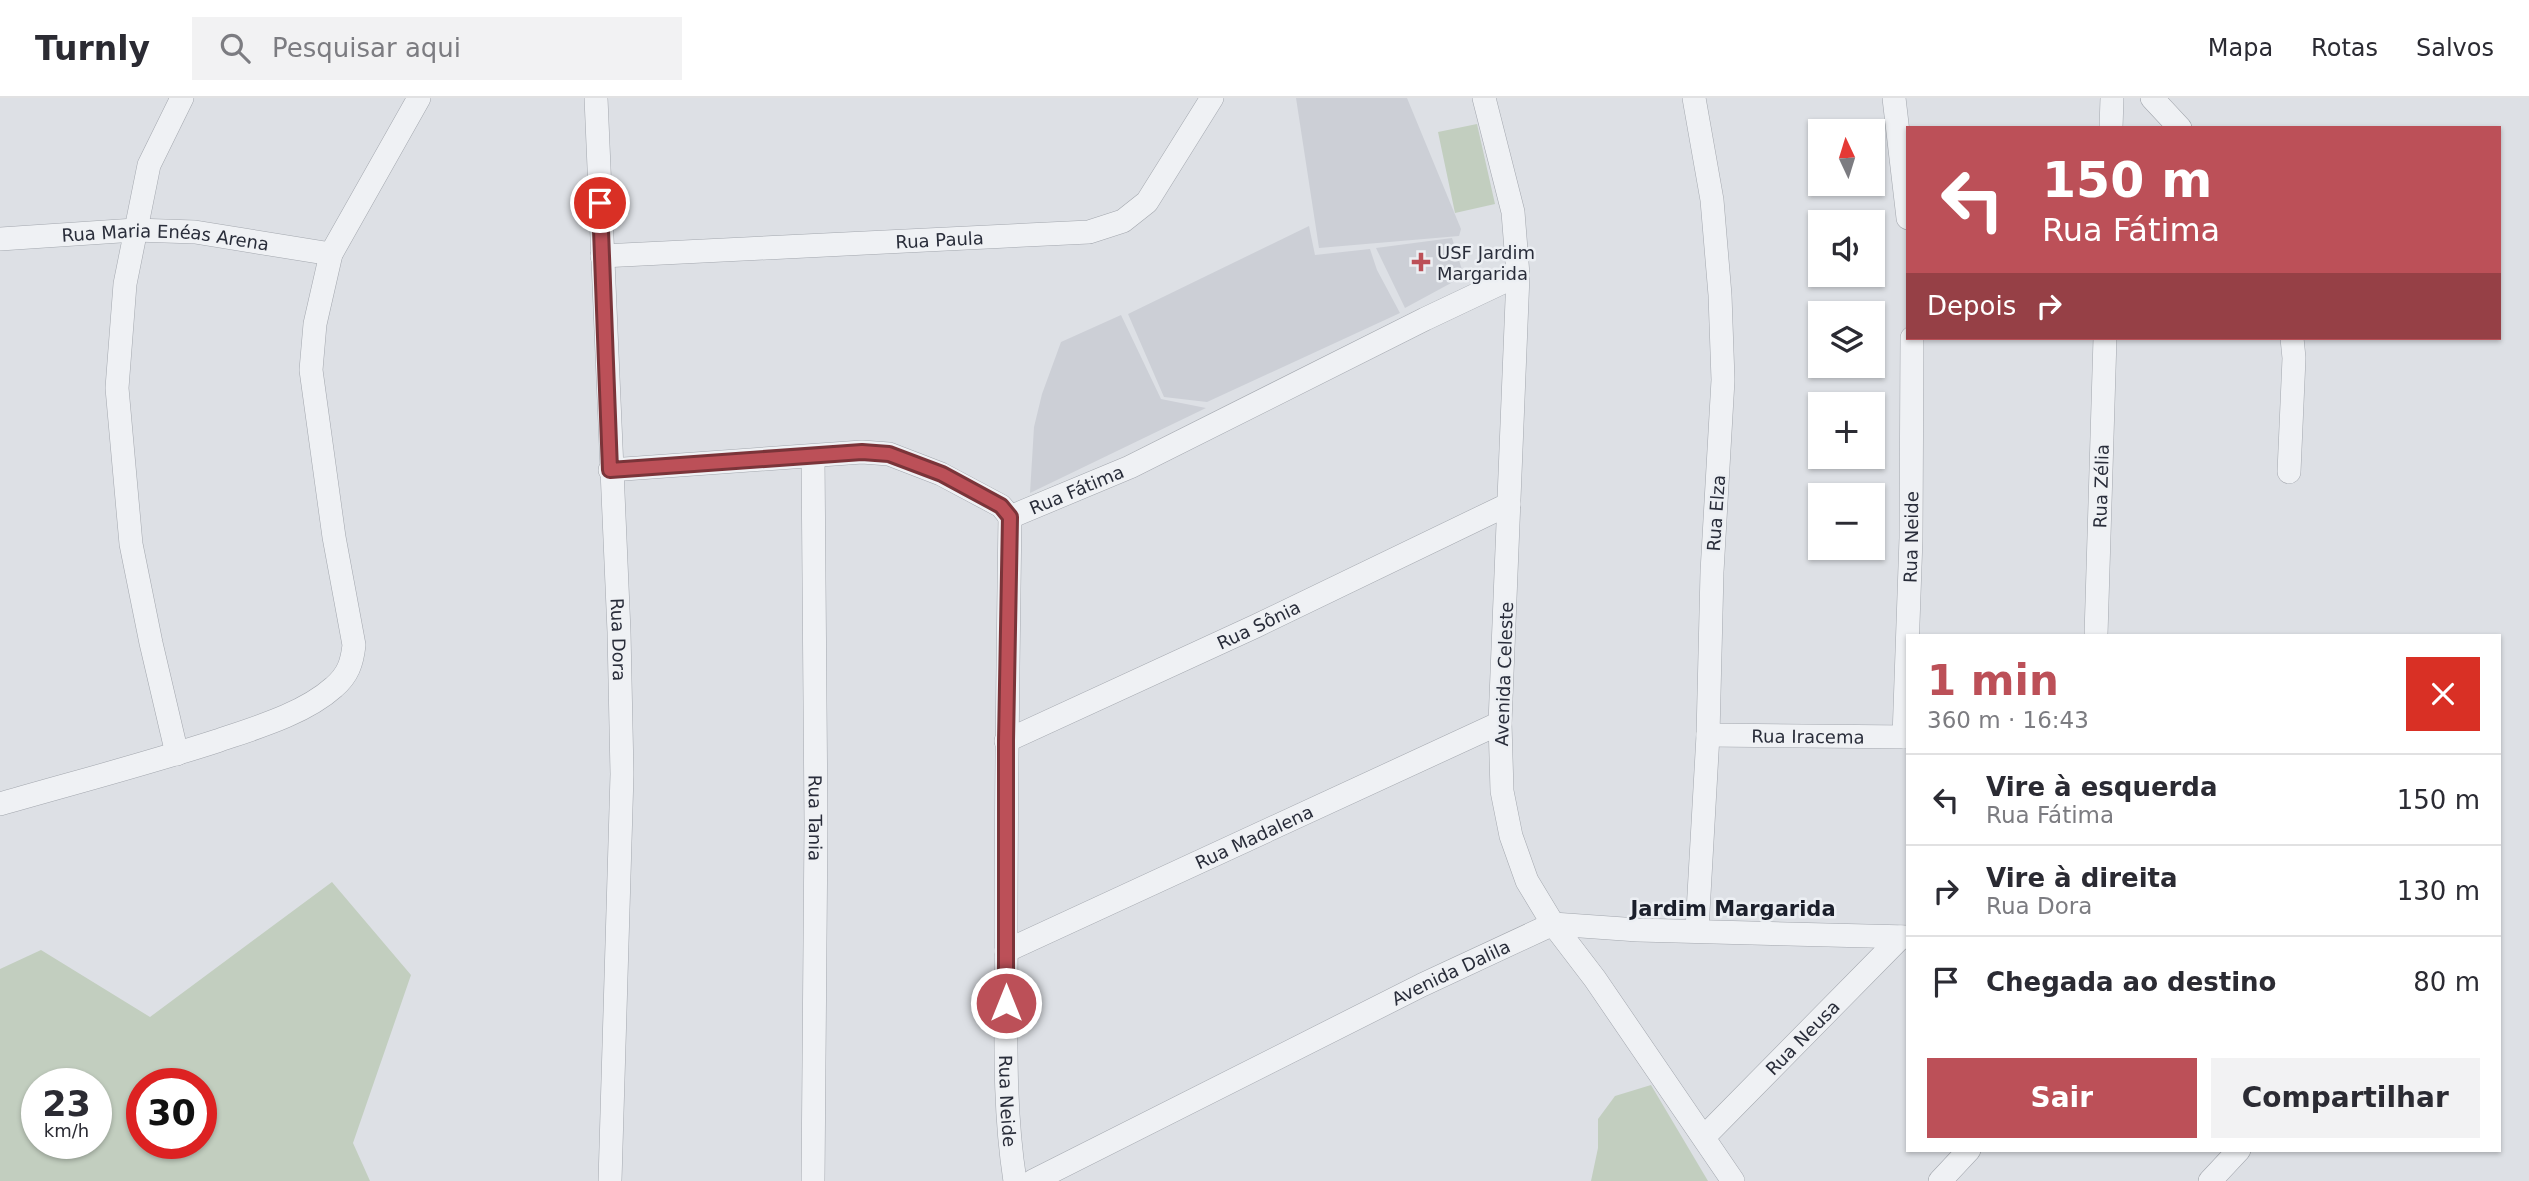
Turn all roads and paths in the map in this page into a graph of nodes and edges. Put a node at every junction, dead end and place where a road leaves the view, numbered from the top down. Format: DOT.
graph roads {
  1 [pos="182,98"];
  2 [pos="419,98"];
  3 [pos="596,98"];
  4 [pos="1212,98"];
  5 [pos="1694,98"];
  6 [pos="1894,98"];
  7 [pos="2112,98"];
  8 [pos="2152,98"];
  9 [pos="1484,100"];
  10 [pos="2111,126"];
  11 [pos="2178,126"];
  12 [pos="1906,201"];
  13 [pos="135,230"];
  14 [pos="0,239"];
  15 [pos="331,254"];
  16 [pos="602,256"];
  17 [pos="1518,275"];
  18 [pos="1912,340"];
  19 [pos="2105,340"];
  20 [pos="2292,340"];
  21 [pos="813,456"];
  22 [pos="610,470"];
  23 [pos="2289,472"];
  24 [pos="1509,504"];
  25 [pos="1010,517"];
  26 [pos="1909,634"];
  27 [pos="2096,634"];
  28 [pos="1500,723"];
  29 [pos="1708,735"];
  30 [pos="1906,737"];
  31 [pos="1006,741"];
  32 [pos="177,754"];
  33 [pos="0,804"];
  34 [pos="1553,924"];
  35 [pos="1697,930"];
  36 [pos="1904,937"];
  37 [pos="1006,951"];
  38 [pos="1704,1137"];
  39 [pos="1967,1152"];
  40 [pos="2237,1152"];
  41 [pos="610,1181"];
  42 [pos="813,1181"];
  43 [pos="1015,1181"];
  44 [pos="1033,1181"];
  45 [pos="1733,1181"];
  46 [pos="1940,1181"];
  47 [pos="2210,1181"];
  1 -- 13 [label="street"];
  2 -- 15 [label="street"];
  3 -- 16 [label="street, Rua Dora"];
  4 -- 16 [label="street, Rua Paula"];
  5 -- 29 [label="street, Rua Elza"];
  6 -- 12 [label="street"];
  7 -- 10 [label="street"];
  8 -- 11 [label="street"];
  9 -- 17 [label="street, Avenida Celeste"];
  13 -- 14 [label="street, Rua Maria Enéas Arena"];
  13 -- 15 [label="street, Rua Maria Enéas Arena"];
  13 -- 32 [label="street"];
  15 -- 32 [label="street"];
  16 -- 22 [label="street, Rua Dora"];
  17 -- 24 [label="street, Avenida Celeste"];
  17 -- 25 [label="street, Rua Fátima"];
  18 -- 26 [label="street, Rua Neide"];
  19 -- 27 [label="street, Rua Zélia"];
  20 -- 23 [label="street"];
  21 -- 22 [label="street, Rua Fátima"];
  21 -- 25 [label="street, Rua Fátima"];
  21 -- 42 [label="street, Rua Tania"];
  22 -- 41 [label="street, Rua Dora"];
  24 -- 28 [label="street, Avenida Celeste"];
  24 -- 31 [label="street, Rua Sônia"];
  25 -- 31 [label="street, Rua Neide"];
  28 -- 34 [label="street, Avenida Celeste"];
  28 -- 37 [label="street, Rua Madalena"];
  29 -- 30 [label="street, Rua Iracema"];
  29 -- 35 [label="street, Rua Elza"];
  31 -- 37 [label="street, Rua Neide"];
  32 -- 33 [label="street"];
  34 -- 35 [label="street, Avenida Dalila"];
  34 -- 38 [label="street, Avenida Celeste"];
  34 -- 44 [label="street, Avenida Dalila"];
  35 -- 36 [label="street, Avenida Dalila"];
  36 -- 38 [label="street, Rua Neusa"];
  37 -- 43 [label="street, Rua Neide"];
  38 -- 45 [label="street, Avenida Celeste"];
  39 -- 46 [label="street"];
  40 -- 47 [label="street"];
}
